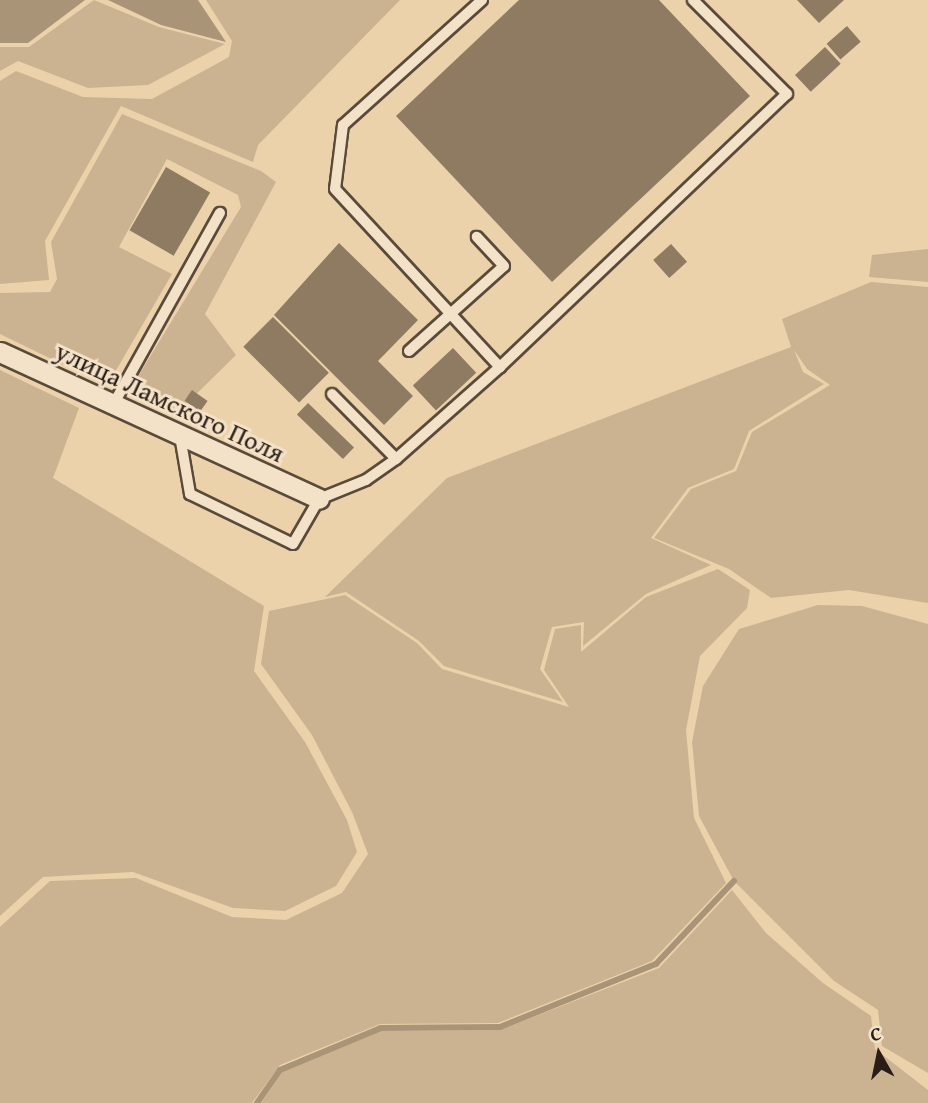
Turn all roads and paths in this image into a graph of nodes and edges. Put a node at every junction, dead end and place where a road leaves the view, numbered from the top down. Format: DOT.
graph roads {
  1 [pos="482,0"];
  2 [pos="693,0"];
  3 [pos="220,213"];
  4 [pos="477,237"];
  5 [pos="451,314"];
  6 [pos="409,351"];
  7 [pos="0,352"];
  8 [pos="500,367"];
  9 [pos="332,394"];
  10 [pos="113,405"];
  11 [pos="180,435"];
  12 [pos="396,459"];
  13 [pos="319,499"];
  1 -- 5 [label="lane"];
  2 -- 8 [label="lane"];
  3 -- 10 [label="lane"];
  4 -- 5 [label="lane"];
  5 -- 6 [label="lane"];
  5 -- 8 [label="lane"];
  7 -- 10 [label="street, улица Ламского Поля"];
  8 -- 12 [label="lane"];
  9 -- 12 [label="lane"];
  10 -- 11 [label="street, улица Ламского Поля"];
  11 -- 13 [label="street, улица Ламского Поля"];
  11 -- 13 [label="lane"];
  12 -- 13 [label="lane"];
}
